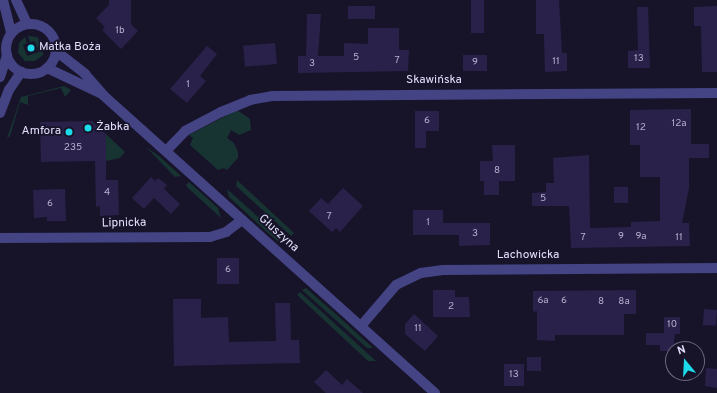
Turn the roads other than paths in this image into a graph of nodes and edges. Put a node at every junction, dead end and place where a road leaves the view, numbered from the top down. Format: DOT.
graph roads {
  1 [pos="3,0"];
  2 [pos="16,0"];
  3 [pos="27,24"];
  4 [pos="11,34"];
  5 [pos="56,51"];
  6 [pos="7,55"];
  7 [pos="47,68"];
  8 [pos="21,72"];
  9 [pos="0,78"];
  10 [pos="717,93"];
  11 [pos="103,95"];
  12 [pos="0,113"];
  13 [pos="166,151"];
  14 [pos="242,220"];
  15 [pos="0,238"];
  16 [pos="717,268"];
  17 [pos="361,326"];
  18 [pos="435,393"];
  1 -- 4 [label="street"];
  2 -- 3 [label="street"];
  3 -- 4 [label="street"];
  3 -- 5 [label="street"];
  4 -- 6 [label="street"];
  5 -- 7 [label="street"];
  5 -- 11 [label="street, Głuszyna"];
  6 -- 8 [label="street"];
  6 -- 9 [label="street"];
  7 -- 8 [label="street"];
  7 -- 11 [label="street, Głuszyna"];
  8 -- 12 [label="street"];
  10 -- 13 [label="street, Skawińska"];
  11 -- 13 [label="street, Głuszyna"];
  13 -- 14 [label="street, Głuszyna"];
  14 -- 15 [label="street, Lipnicka"];
  14 -- 17 [label="street, Głuszyna"];
  16 -- 17 [label="street, Lachowicka"];
  17 -- 18 [label="street, Głuszyna"];
}
